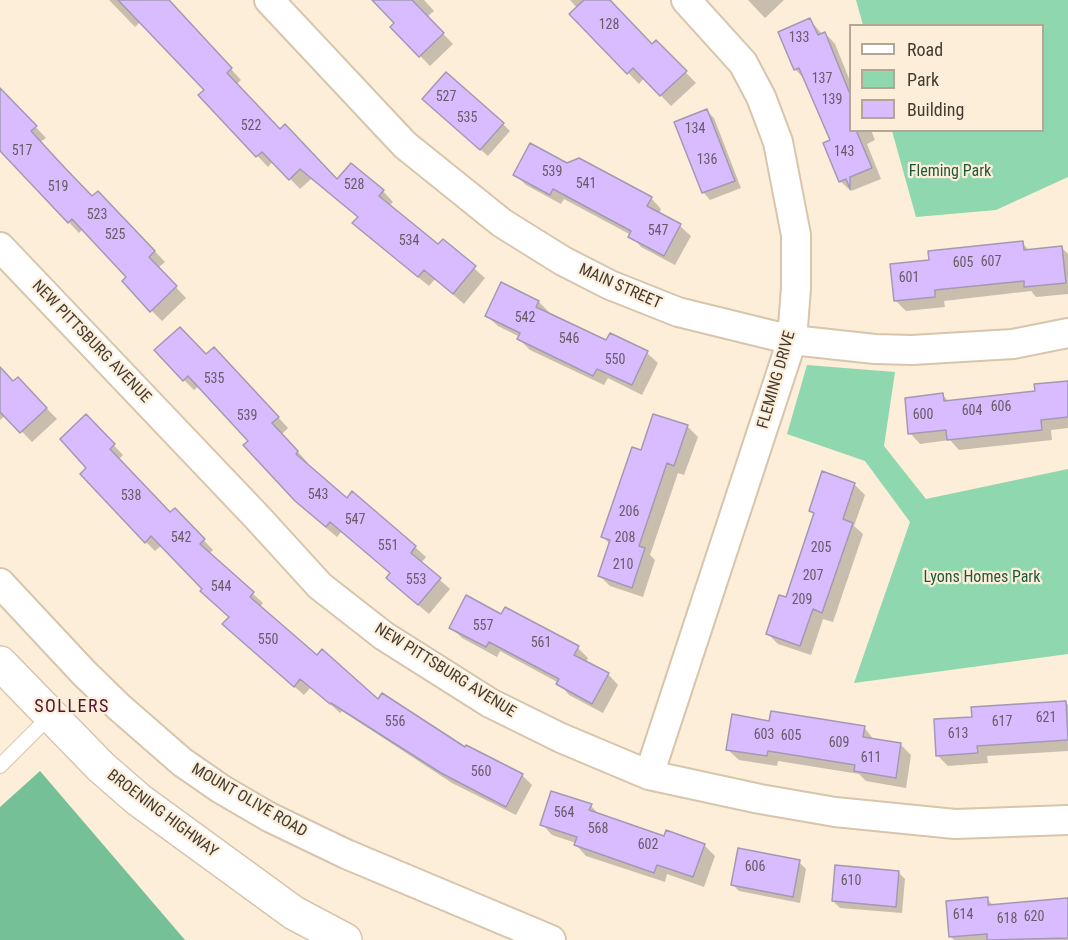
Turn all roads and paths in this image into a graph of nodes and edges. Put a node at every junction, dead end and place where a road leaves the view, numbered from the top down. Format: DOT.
graph roads {
  1 [pos="269,0"];
  2 [pos="686,0"];
  3 [pos="0,247"];
  4 [pos="1068,333"];
  5 [pos="792,340"];
  6 [pos="0,583"];
  7 [pos="0,663"];
  8 [pos="50,716"];
  9 [pos="0,766"];
  10 [pos="649,775"];
  11 [pos="1068,820"];
  12 [pos="345,940"];
  13 [pos="551,940"];
  1 -- 5 [label="street, MAIN STREET"];
  2 -- 5 [label="street, FLEMING DRIVE"];
  3 -- 10 [label="street, NEW PITTSBURG AVENUE"];
  4 -- 5 [label="street, MAIN STREET"];
  5 -- 10 [label="street, FLEMING DRIVE"];
  6 -- 13 [label="street, MOUNT OLIVE ROAD"];
  7 -- 8 [label="main road, BROENING HIGHWAY"];
  8 -- 9 [label="lane"];
  8 -- 12 [label="main road, BROENING HIGHWAY"];
  10 -- 11 [label="street, NEW PITTSBURG AVENUE"];
}
